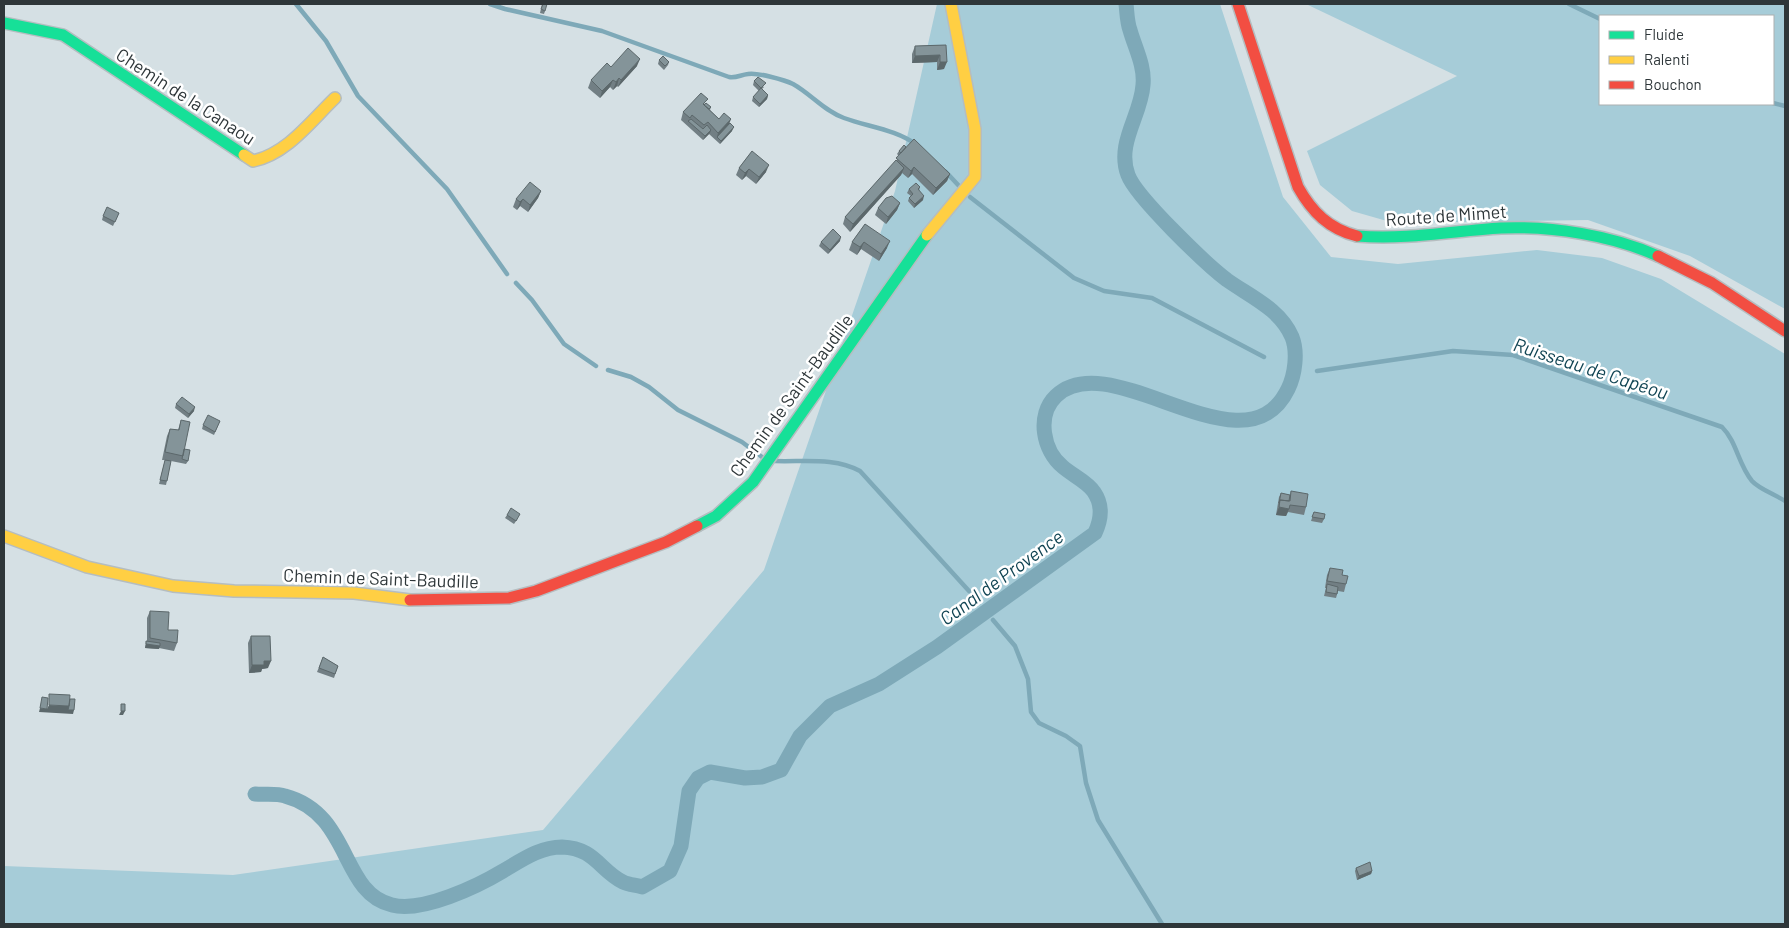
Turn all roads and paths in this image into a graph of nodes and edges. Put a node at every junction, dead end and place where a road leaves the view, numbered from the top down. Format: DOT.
graph roads {
  1 [pos="951,4"];
  2 [pos="1238,4"];
  3 [pos="4,22"];
  4 [pos="335,98"];
  5 [pos="1785,331"];
  6 [pos="4,536"];
  1 -- 6 [label="street, Chemin de Saint-Baudille"];
  2 -- 5 [label="street, Route de Mimet"];
  3 -- 4 [label="street, Chemin de la Canaou"];
}
